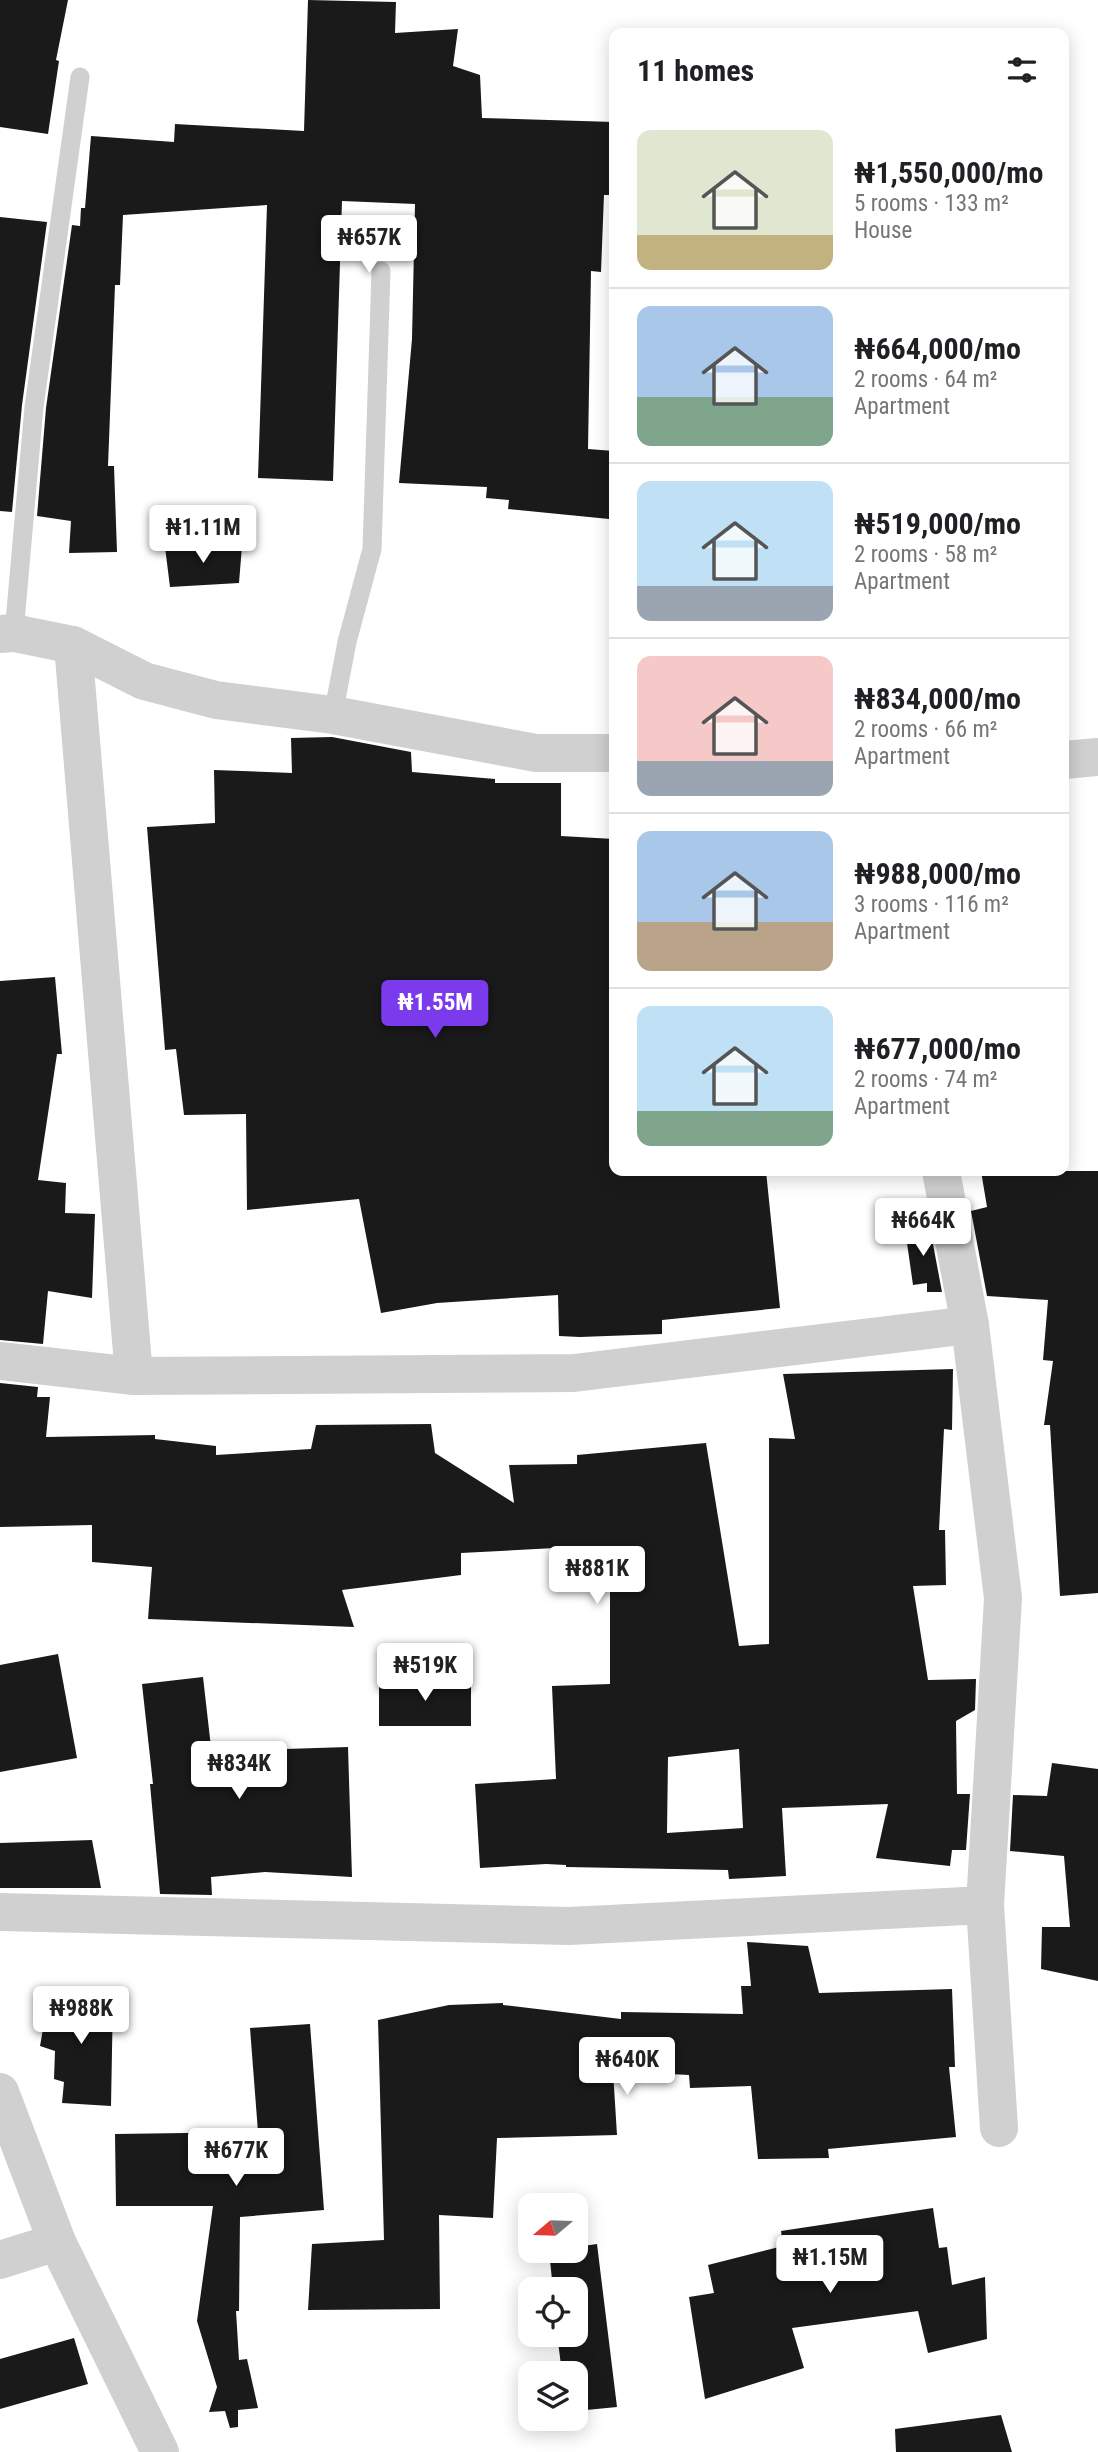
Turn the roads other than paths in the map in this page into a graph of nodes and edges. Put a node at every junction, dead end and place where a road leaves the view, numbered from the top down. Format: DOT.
graph roads {
  1 [pos="80,77"];
  2 [pos="381,271"];
  3 [pos="7,633"];
  4 [pos="73,645"];
  5 [pos="333,715"];
  6 [pos="609,753"];
  7 [pos="1098,757"];
  8 [pos="1069,760"];
  9 [pos="941,1176"];
  10 [pos="970,1325"];
  11 [pos="0,1360"];
  12 [pos="134,1376"];
  13 [pos="985,1905"];
  14 [pos="0,1912"];
  15 [pos="0,2092"];
  16 [pos="999,2128"];
  17 [pos="57,2242"];
  18 [pos="0,2260"];
  19 [pos="160,2452"];
  1 -- 3 [label="lane"];
  2 -- 5 [label="lane"];
  3 -- 4 [label="street"];
  4 -- 5 [label="street"];
  4 -- 12 [label="street"];
  5 -- 6 [label="street"];
  7 -- 8 [label="street"];
  9 -- 10 [label="street"];
  10 -- 12 [label="street"];
  10 -- 13 [label="street"];
  11 -- 12 [label="street"];
  13 -- 14 [label="street"];
  13 -- 16 [label="street"];
  15 -- 17 [label="street"];
  17 -- 18 [label="street"];
  17 -- 19 [label="street"];
}
